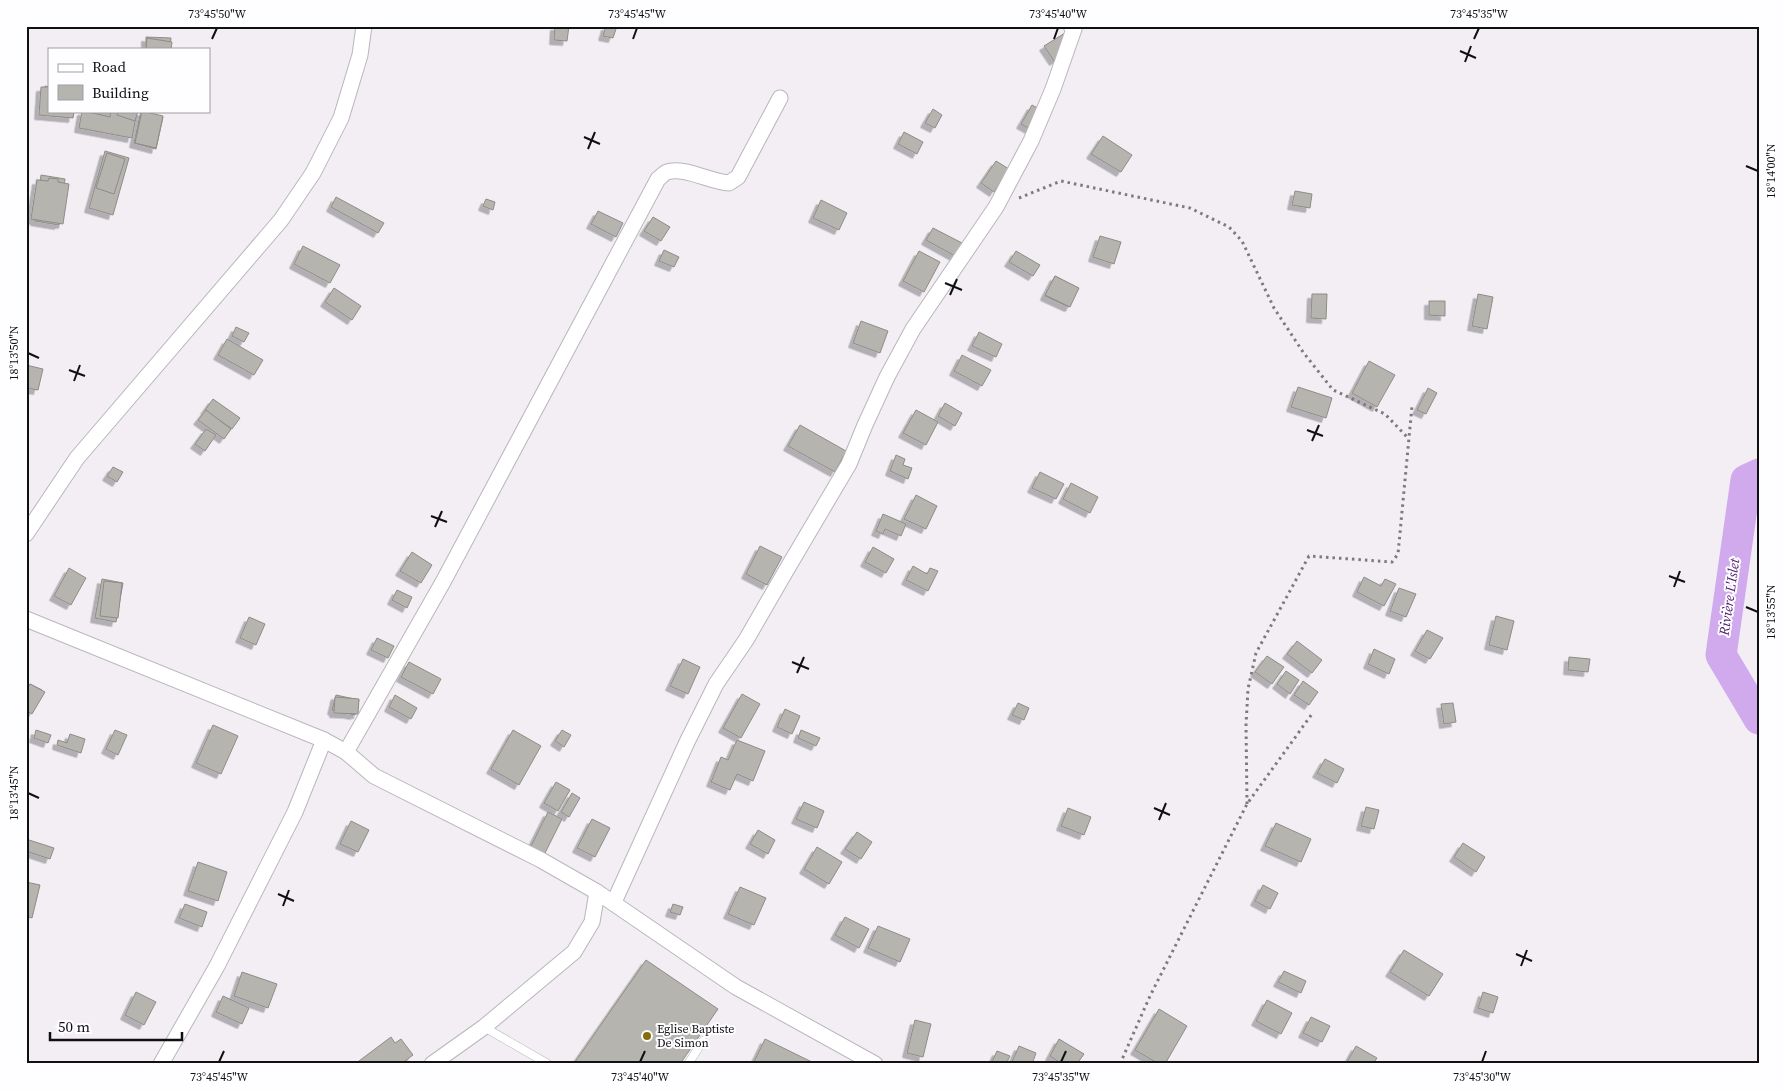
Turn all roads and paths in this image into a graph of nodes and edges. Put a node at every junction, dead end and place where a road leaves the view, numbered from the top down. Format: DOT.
graph roads {
  1 [pos="364,26"];
  2 [pos="1074,27"];
  3 [pos="780,98"];
  4 [pos="996,207"];
  5 [pos="1412,406"];
  6 [pos="1409,439"];
  7 [pos="26,534"];
  8 [pos="26,619"];
  9 [pos="1312,714"];
  10 [pos="324,740"];
  11 [pos="346,752"];
  12 [pos="1247,804"];
  13 [pos="597,892"];
  14 [pos="614,902"];
  15 [pos="484,1027"];
  16 [pos="703,1041"];
  17 [pos="162,1064"];
  18 [pos="432,1064"];
  19 [pos="548,1064"];
  20 [pos="688,1064"];
  21 [pos="875,1064"];
  22 [pos="1120,1064"];
  1 -- 7 [label="street"];
  2 -- 4 [label="street"];
  3 -- 11 [label="street"];
  4 -- 6 [label="path"];
  4 -- 14 [label="street"];
  5 -- 6 [label="path"];
  6 -- 12 [label="path"];
  8 -- 10 [label="street"];
  9 -- 12 [label="path"];
  10 -- 11 [label="street"];
  10 -- 17 [label="street"];
  11 -- 13 [label="street"];
  12 -- 22 [label="path"];
  13 -- 14 [label="street"];
  13 -- 15 [label="street"];
  14 -- 21 [label="street"];
  15 -- 18 [label="street"];
  15 -- 19 [label="lane"];
  16 -- 20 [label="lane"];
}
